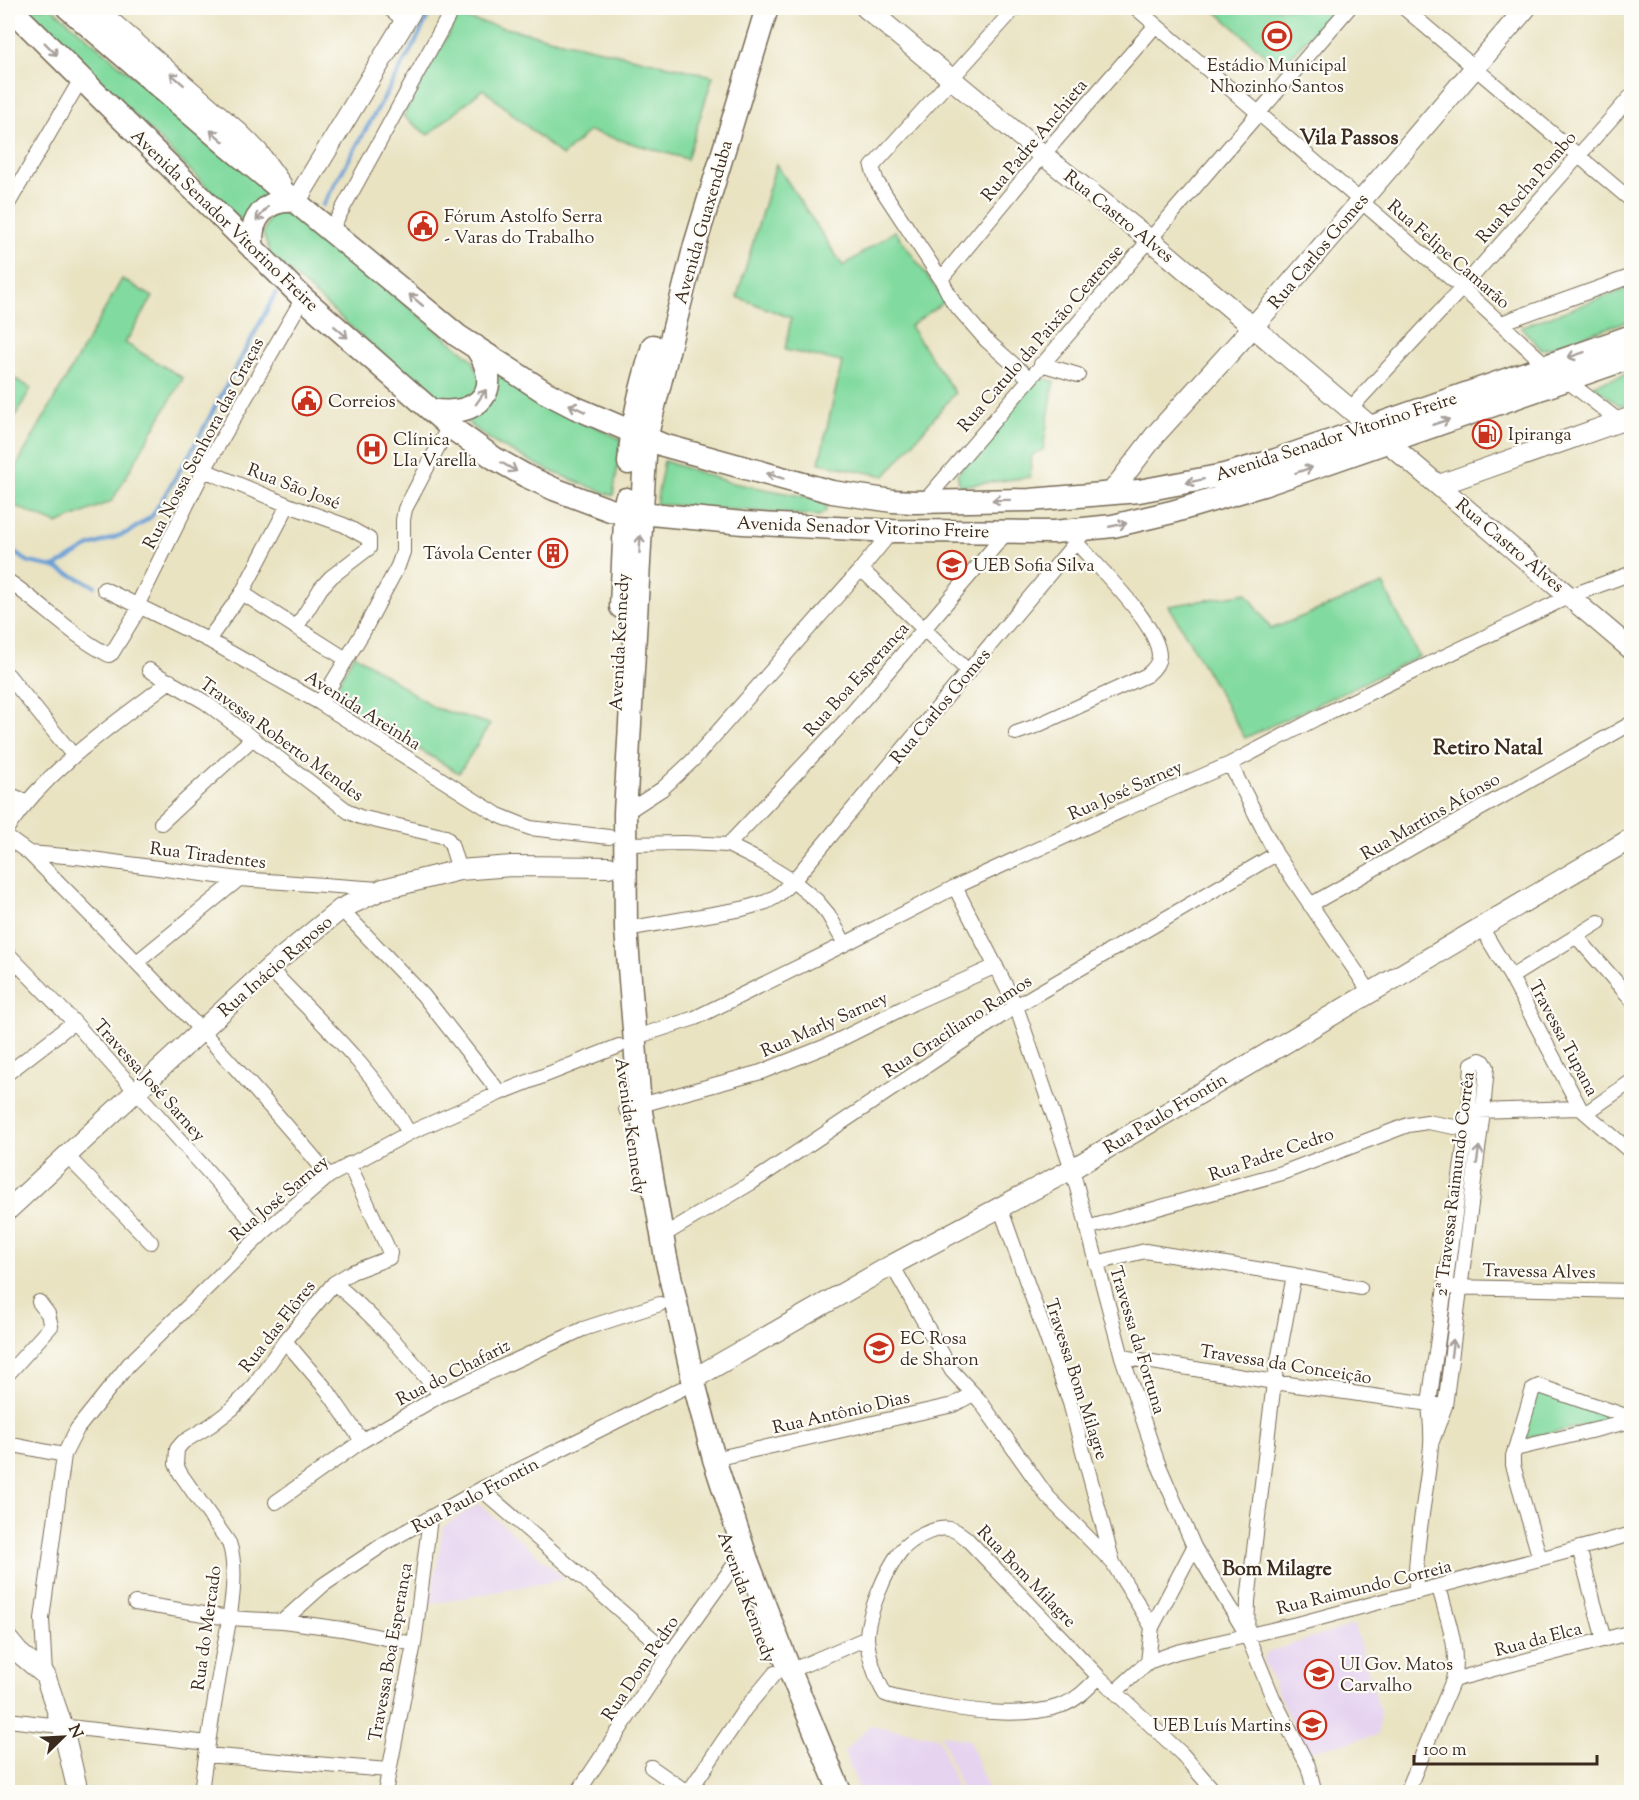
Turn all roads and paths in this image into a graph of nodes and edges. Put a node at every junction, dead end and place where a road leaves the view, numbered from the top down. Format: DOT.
graph roads {
  1 [pos="10,8"];
  2 [pos="68,8"];
  3 [pos="95,8"];
  4 [pos="389,8"];
  5 [pos="453,8"];
  6 [pos="752,8"];
  7 [pos="767,8"];
  8 [pos="1015,8"];
  9 [pos="1136,8"];
  10 [pos="1348,8"];
  11 [pos="1404,8"];
  12 [pos="1526,8"];
  13 [pos="872,9"];
  14 [pos="409,14"];
  15 [pos="1156,25"];
  16 [pos="1474,67"];
  17 [pos="81,79"];
  18 [pos="951,79"];
  19 [pos="1632,95"];
  20 [pos="1258,112"];
  21 [pos="1043,155"];
  22 [pos="1578,155"];
  23 [pos="293,199"];
  24 [pos="1361,201"];
  25 [pos="1632,201"];
  26 [pos="8,204"];
  27 [pos="331,230"];
  28 [pos="1149,239"];
  29 [pos="253,249"];
  30 [pos="1632,276"];
  31 [pos="940,279"];
  32 [pos="1462,288"];
  33 [pos="303,298"];
  34 [pos="1501,323"];
  35 [pos="1253,327"];
  36 [pos="1632,336"];
  37 [pos="474,346"];
  38 [pos="1632,357"];
  39 [pos="1041,364"];
  40 [pos="1546,365"];
  41 [pos="1078,375"];
  42 [pos="1029,378"];
  43 [pos="1566,380"];
  44 [pos="636,406"];
  45 [pos="1350,409"];
  46 [pos="430,410"];
  47 [pos="606,421"];
  48 [pos="1627,423"];
  49 [pos="449,426"];
  50 [pos="1378,434"];
  51 [pos="638,435"];
  52 [pos="204,470"];
  53 [pos="1439,485"];
  54 [pos="832,492"];
  55 [pos="1110,494"];
  56 [pos="924,502"];
  57 [pos="288,505"];
  58 [pos="633,513"];
  59 [pos="826,527"];
  60 [pos="892,531"];
  61 [pos="924,532"];
  62 [pos="1006,533"];
  63 [pos="1081,536"];
  64 [pos="861,569"];
  65 [pos="1632,573"];
  66 [pos="8,581"];
  67 [pos="104,589"];
  68 [pos="242,593"];
  69 [pos="1570,596"];
  70 [pos="139,607"];
  71 [pos="296,628"];
  72 [pos="925,629"];
  73 [pos="208,640"];
  74 [pos="1632,650"];
  75 [pos="346,659"];
  76 [pos="149,670"];
  77 [pos="969,672"];
  78 [pos="8,675"];
  79 [pos="170,681"];
  80 [pos="320,703"];
  81 [pos="1632,723"];
  82 [pos="1016,733"];
  83 [pos="252,738"];
  84 [pos="73,755"];
  85 [pos="1230,764"];
  86 [pos="8,794"];
  87 [pos="25,801"];
  88 [pos="625,813"];
  89 [pos="161,823"];
  90 [pos="8,827"];
  91 [pos="8,838"];
  92 [pos="1632,838"];
  93 [pos="617,841"];
  94 [pos="728,845"];
  95 [pos="29,853"];
  96 [pos="1276,854"];
  97 [pos="609,867"];
  98 [pos="459,870"];
  99 [pos="238,879"];
  100 [pos="793,881"];
  101 [pos="955,887"];
  102 [pos="382,889"];
  103 [pos="1310,905"];
  104 [pos="341,909"];
  105 [pos="1599,922"];
  106 [pos="1481,927"];
  107 [pos="626,929"];
  108 [pos="1577,937"];
  109 [pos="845,944"];
  110 [pos="8,955"];
  111 [pos="137,962"];
  112 [pos="996,966"];
  113 [pos="269,968"];
  114 [pos="1511,977"];
  115 [pos="1370,992"];
  116 [pos="1632,1000"];
  117 [pos="1016,1006"];
  118 [pos="74,1022"];
  119 [pos="202,1030"];
  120 [pos="626,1042"];
  121 [pos="8,1073"];
  122 [pos="1632,1080"];
  123 [pos="136,1090"];
  124 [pos="500,1093"];
  125 [pos="633,1107"];
  126 [pos="1583,1110"];
  127 [pos="1468,1111"];
  128 [pos="1483,1111"];
  129 [pos="1466,1129"];
  130 [pos="409,1133"];
  131 [pos="1632,1153"];
  132 [pos="66,1155"];
  133 [pos="349,1164"];
  134 [pos="1072,1169"];
  135 [pos="329,1176"];
  136 [pos="1000,1208"];
  137 [pos="8,1210"];
  138 [pos="1087,1228"];
  139 [pos="263,1233"];
  140 [pos="662,1236"];
  141 [pos="151,1242"];
  142 [pos="1096,1263"];
  143 [pos="892,1265"];
  144 [pos="1294,1275"];
  145 [pos="334,1283"];
  146 [pos="1445,1287"];
  147 [pos="1360,1288"];
  148 [pos="1460,1288"];
  149 [pos="1632,1291"];
  150 [pos="39,1302"];
  151 [pos="660,1304"];
  152 [pos="285,1341"];
  153 [pos="1122,1357"];
  154 [pos="8,1374"];
  155 [pos="1274,1382"];
  156 [pos="687,1384"];
  157 [pos="973,1394"];
  158 [pos="441,1395"];
  159 [pos="1429,1404"];
  160 [pos="1445,1406"];
  161 [pos="1632,1419"];
  162 [pos="362,1441"];
  163 [pos="8,1444"];
  164 [pos="1431,1444"];
  165 [pos="177,1449"];
  166 [pos="1515,1449"];
  167 [pos="64,1455"];
  168 [pos="714,1459"];
  169 [pos="482,1489"];
  170 [pos="276,1502"];
  171 [pos="430,1518"];
  172 [pos="1632,1534"];
  173 [pos="1194,1547"];
  174 [pos="1579,1548"];
  175 [pos="1540,1559"];
  176 [pos="1113,1563"];
  177 [pos="734,1564"];
  178 [pos="1439,1587"];
  179 [pos="1416,1593"];
  180 [pos="135,1603"];
  181 [pos="229,1618"];
  182 [pos="283,1621"];
  183 [pos="1152,1627"];
  184 [pos="1632,1632"];
  185 [pos="1247,1635"];
  186 [pos="867,1638"];
  187 [pos="8,1640"];
  188 [pos="1604,1640"];
  189 [pos="414,1644"];
  190 [pos="669,1654"];
  191 [pos="1148,1662"];
  192 [pos="782,1672"];
  193 [pos="45,1675"];
  194 [pos="1099,1677"];
  195 [pos="1453,1680"];
  196 [pos="1115,1692"];
  197 [pos="8,1720"];
  198 [pos="63,1728"];
  199 [pos="207,1749"];
  200 [pos="651,1767"];
  201 [pos="388,1770"];
  202 [pos="78,1792"];
  203 [pos="201,1792"];
  204 [pos="384,1792"];
  205 [pos="578,1792"];
  206 [pos="823,1792"];
  207 [pos="840,1792"];
  208 [pos="1215,1792"];
  209 [pos="1312,1792"];
  210 [pos="1407,1792"];
  1 -- 17 [label="main road, Avenida Senador Vitorino Freire, one-way"];
  23 -- 2 [label="main road, Avenida Senador Vitorino Freire, one-way"];
  23 -- 3 [label="street, Avenida Senador Vitorino Freire, one-way"];
  4 -- 14 [label="street"];
  5 -- 27 [label="street"];
  6 -- 44 [label="main road, Avenida Guaxenduba"];
  7 -- 51 [label="main road, Avenida Guaxenduba"];
  8 -- 18 [label="street"];
  9 -- 15 [label="street, Rua Felipe Camarão"];
  10 -- 20 [label="street, Rua Catulo da Paixão Cearense"];
  11 -- 16 [label="street"];
  12 -- 16 [label="street, Rua Carlos Gomes"];
  13 -- 18 [label="street, Rua Castro Alves"];
  14 -- 23 [label="street"];
  15 -- 20 [label="street, Rua Felipe Camarão"];
  15 -- 21 [label="street, Rua Padre Anchieta"];
  16 -- 22 [label="street"];
  16 -- 24 [label="street, Rua Carlos Gomes"];
  17 -- 26 [label="street"];
  17 -- 29 [label="main road, Avenida Senador Vitorino Freire"];
  18 -- 21 [label="street, Rua Castro Alves"];
  18 -- 31 [label="street"];
  19 -- 22 [label="street, Rua Rocha Pombo"];
  20 -- 24 [label="street, Rua Felipe Camarão"];
  20 -- 28 [label="street, Rua Catulo da Paixão Cearense"];
  21 -- 28 [label="street, Rua Castro Alves"];
  21 -- 31 [label="street, Rua Padre Anchieta"];
  22 -- 25 [label="street"];
  22 -- 32 [label="street, Rua Rocha Pombo"];
  23 -- 27 [label="main road, Avenida Senador Vitorino Freire"];
  23 -- 29 [label="main road, one-way"];
  24 -- 32 [label="street, Rua Felipe Camarão"];
  24 -- 35 [label="street, Rua Carlos Gomes"];
  37 -- 27 [label="main road, Avenida Senador Vitorino Freire, one-way"];
  28 -- 35 [label="street, Rua Castro Alves"];
  28 -- 39 [label="street, Rua Catulo da Paixão Cearense"];
  29 -- 33 [label="main road, Avenida Senador Vitorino Freire"];
  30 -- 34 [label="street"];
  31 -- 42 [label="street"];
  32 -- 34 [label="street, Rua Felipe Camarão"];
  32 -- 45 [label="street, Rua Rocha Pombo"];
  33 -- 46 [label="main road, Avenida Senador Vitorino Freire, one-way"];
  33 -- 52 [label="street, Rua Nossa Senhora das Graças"];
  34 -- 40 [label="street, Rua Felipe Camarão"];
  35 -- 45 [label="street, Rua Castro Alves"];
  35 -- 55 [label="street, Rua Carlos Gomes"];
  36 -- 40 [label="main road, Avenida Senador Vitorino Freire, one-way"];
  46 -- 37 [label="main road, one-way"];
  47 -- 37 [label="main road, Avenida Senador Vitorino Freire, one-way"];
  38 -- 43 [label="main road, Avenida Senador Vitorino Freire"];
  39 -- 41 [label="street"];
  39 -- 42 [label="street, Rua Catulo da Paixão Cearense"];
  40 -- 50 [label="main road, Avenida Senador Vitorino Freire"];
  42 -- 56 [label="street, Rua Catulo da Paixão Cearense"];
  43 -- 48 [label="street"];
  50 -- 43 [label="main road, Avenida Senador Vitorino Freire, one-way"];
  44 -- 47 [label="main road"];
  44 -- 51 [label="main road, Avenida Guaxenduba"];
  45 -- 50 [label="street, Rua Castro Alves"];
  46 -- 49 [label="main road, Avenida Senador Vitorino Freire"];
  47 -- 51 [label="main road, Avenida Senador Vitorino Freire"];
  48 -- 53 [label="street"];
  49 -- 58 [label="main road, Avenida Senador Vitorino Freire, one-way"];
  49 -- 75 [label="street"];
  50 -- 53 [label="street, Rua Castro Alves"];
  50 -- 55 [label="main road, Avenida Senador Vitorino Freire, one-way"];
  63 -- 50 [label="main road, Avenida Senador Vitorino Freire, one-way"];
  54 -- 51 [label="main road, Avenida Senador Vitorino Freire, one-way"];
  51 -- 58 [label="main road, Avenida Kennedy"];
  52 -- 57 [label="street, Rua São José"];
  52 -- 70 [label="street, Rua Nossa Senhora das Graças"];
  53 -- 69 [label="street, Rua Castro Alves"];
  54 -- 56 [label="main road, Avenida Senador Vitorino Freire"];
  54 -- 59 [label="main road"];
  55 -- 56 [label="main road, Avenida Senador Vitorino Freire, one-way"];
  56 -- 61 [label="main road"];
  57 -- 68 [label="street"];
  57 -- 71 [label="street, Rua São José"];
  58 -- 59 [label="main road, Avenida Senador Vitorino Freire"];
  88 -- 58 [label="main road, Avenida Kennedy, one-way"];
  58 -- 93 [label="main road, Avenida Kennedy"];
  59 -- 60 [label="main road, Avenida Senador Vitorino Freire"];
  60 -- 61 [label="main road, Avenida Senador Vitorino Freire"];
  60 -- 64 [label="street"];
  61 -- 62 [label="main road, Avenida Senador Vitorino Freire"];
  62 -- 63 [label="main road, Avenida Senador Vitorino Freire"];
  62 -- 72 [label="street, Rua Boa Esperança"];
  63 -- 77 [label="street, Rua Carlos Gomes"];
  63 -- 82 [label="street"];
  64 -- 72 [label="street"];
  64 -- 88 [label="street"];
  65 -- 69 [label="street, Rua José Sarney"];
  66 -- 70 [label="street, Rua Nossa Senhora das Graças"];
  67 -- 70 [label="street, Avenida Areinha"];
  68 -- 71 [label="street"];
  68 -- 73 [label="street"];
  69 -- 74 [label="street, Rua Castro Alves"];
  69 -- 85 [label="street, Rua José Sarney"];
  70 -- 73 [label="street, Avenida Areinha"];
  71 -- 75 [label="street"];
  72 -- 77 [label="street"];
  72 -- 94 [label="street, Rua Boa Esperança"];
  73 -- 80 [label="street, Avenida Areinha"];
  75 -- 80 [label="street"];
  76 -- 79 [label="street, Travessa Roberto Mendes"];
  77 -- 100 [label="street, Rua Carlos Gomes"];
  78 -- 84 [label="street"];
  79 -- 83 [label="street, Travessa Roberto Mendes"];
  79 -- 84 [label="street"];
  80 -- 93 [label="street, Avenida Areinha"];
  81 -- 103 [label="street, Rua Martins Afonso"];
  83 -- 89 [label="street"];
  83 -- 98 [label="street, Travessa Roberto Mendes"];
  84 -- 87 [label="street"];
  85 -- 96 [label="street"];
  85 -- 101 [label="street, Rua José Sarney"];
  86 -- 87 [label="street"];
  87 -- 90 [label="street"];
  88 -- 93 [label="main road, Avenida Kennedy"];
  91 -- 95 [label="street"];
  92 -- 106 [label="street, Rua Paulo Frontin"];
  93 -- 94 [label="street, Avenida Areinha"];
  93 -- 97 [label="main road, Avenida Kennedy"];
  93 -- 107 [label="main road, Avenida Kennedy"];
  94 -- 100 [label="street"];
  95 -- 99 [label="street, Rua Tiradentes"];
  95 -- 111 [label="street"];
  96 -- 103 [label="street"];
  96 -- 117 [label="street, Rua Graciliano Ramos"];
  97 -- 98 [label="street, Rua Inácio Raposo"];
  97 -- 120 [label="main road, Avenida Kennedy"];
  98 -- 102 [label="street, Rua Inácio Raposo"];
  99 -- 102 [label="street, Rua Tiradentes"];
  99 -- 111 [label="street"];
  100 -- 107 [label="street, Rua Carlos Gomes"];
  100 -- 109 [label="street"];
  101 -- 109 [label="street, Rua José Sarney"];
  101 -- 112 [label="street, Travessa da Fortuna"];
  102 -- 104 [label="street, Rua Inácio Raposo"];
  103 -- 115 [label="street"];
  104 -- 113 [label="street, Rua Inácio Raposo"];
  104 -- 124 [label="street"];
  105 -- 108 [label="street"];
  106 -- 114 [label="street, Travessa Tupana"];
  106 -- 115 [label="street, Rua Paulo Frontin"];
  107 -- 120 [label="main road, Avenida Kennedy"];
  108 -- 114 [label="street"];
  108 -- 116 [label="street"];
  109 -- 120 [label="street, Rua José Sarney"];
  110 -- 118 [label="street, Travessa José Sarney"];
  111 -- 119 [label="street"];
  112 -- 117 [label="street, Travessa da Fortuna"];
  112 -- 125 [label="street, Rua Marly Sarney"];
  113 -- 119 [label="street, Rua Inácio Raposo"];
  113 -- 130 [label="street"];
  114 -- 126 [label="street, Travessa Tupana"];
  115 -- 134 [label="street, Rua Paulo Frontin"];
  117 -- 134 [label="street, Travessa da Fortuna"];
  117 -- 140 [label="street, Rua Graciliano Ramos"];
  118 -- 121 [label="street"];
  118 -- 123 [label="street, Travessa José Sarney"];
  119 -- 123 [label="street, Rua Inácio Raposo"];
  119 -- 135 [label="street"];
  120 -- 124 [label="street, Rua José Sarney"];
  120 -- 125 [label="main road, Avenida Kennedy"];
  122 -- 126 [label="street"];
  123 -- 132 [label="street, Rua Inácio Raposo"];
  123 -- 139 [label="street, Travessa José Sarney"];
  124 -- 130 [label="street, Rua José Sarney"];
  125 -- 140 [label="main road, Avenida Kennedy"];
  125 -- 151 [label="main road, Avenida Kennedy"];
  126 -- 128 [label="street"];
  126 -- 131 [label="street, Travessa Tupana"];
  127 -- 128 [label="street"];
  127 -- 128 [label="street, 2ª Travessa Raimundo Corrêa"];
  127 -- 129 [label="street, 2ª Travessa Raimundo Corrêa"];
  148 -- 128 [label="street, 2ª Travessa Raimundo Corrêa, one-way"];
  129 -- 138 [label="street, Rua Padre Cedro"];
  129 -- 146 [label="street, 2ª Travessa Raimundo Corrêa"];
  130 -- 133 [label="street, Rua José Sarney"];
  132 -- 137 [label="street, Rua Inácio Raposo"];
  132 -- 141 [label="street"];
  133 -- 135 [label="street, Rua José Sarney"];
  133 -- 145 [label="street, Rua das Flôres"];
  134 -- 136 [label="street, Rua Paulo Frontin"];
  134 -- 138 [label="street, Travessa da Fortuna"];
  135 -- 139 [label="street, Rua José Sarney"];
  136 -- 143 [label="street, Rua Paulo Frontin"];
  136 -- 176 [label="street, Travessa Bom Milagre"];
  138 -- 142 [label="street, Travessa da Fortuna"];
  139 -- 167 [label="street, Rua José Sarney"];
  140 -- 156 [label="main road, Avenida Kennedy"];
  142 -- 144 [label="street"];
  142 -- 153 [label="street, Travessa da Fortuna"];
  143 -- 156 [label="street, Rua Paulo Frontin"];
  143 -- 157 [label="street, Travessa Bom Milagre"];
  144 -- 147 [label="street"];
  144 -- 155 [label="street"];
  145 -- 152 [label="street, Rua das Flôres"];
  145 -- 158 [label="street"];
  146 -- 148 [label="street, Travessa Alves"];
  146 -- 159 [label="street, 2ª Travessa Raimundo Corrêa"];
  148 -- 149 [label="street, Travessa Alves"];
  160 -- 148 [label="street, 2ª Travessa Raimundo Corrêa, one-way"];
  150 -- 154 [label="street"];
  151 -- 156 [label="main road, Avenida Kennedy"];
  151 -- 158 [label="street, Rua do Chafariz"];
  152 -- 162 [label="street"];
  152 -- 165 [label="street, Rua das Flôres"];
  153 -- 155 [label="street, Travessa da Conceição"];
  153 -- 173 [label="street, Travessa da Fortuna"];
  155 -- 159 [label="street, Travessa da Conceição"];
  155 -- 185 [label="street"];
  156 -- 168 [label="main road, Avenida Kennedy"];
  156 -- 169 [label="street, Rua Paulo Frontin"];
  156 -- 177 [label="main road, Avenida Kennedy"];
  157 -- 168 [label="street, Rua Antônio Dias"];
  157 -- 176 [label="street, Travessa Bom Milagre"];
  158 -- 162 [label="street, Rua do Chafariz"];
  159 -- 160 [label="street, Travessa da Conceição"];
  159 -- 164 [label="street, 2ª Travessa Raimundo Corrêa"];
  160 -- 164 [label="street, 2ª Travessa Raimundo Corrêa"];
  161 -- 166 [label="street"];
  161 -- 166 [label="street"];
  162 -- 170 [label="street, Rua do Chafariz"];
  163 -- 167 [label="street"];
  164 -- 179 [label="street"];
  165 -- 181 [label="street, Rua do Mercado"];
  166 -- 175 [label="street"];
  167 -- 193 [label="street, Rua José Sarney"];
  168 -- 192 [label="main road, Avenida Kennedy"];
  169 -- 171 [label="street, Rua Paulo Frontin"];
  169 -- 190 [label="street"];
  171 -- 182 [label="street, Rua Paulo Frontin"];
  171 -- 189 [label="street, Travessa Boa Esperança"];
  172 -- 174 [label="street, Rua Raimundo Correia"];
  173 -- 183 [label="street"];
  173 -- 185 [label="street, Travessa da Fortuna"];
  174 -- 175 [label="street, Rua Raimundo Correia"];
  174 -- 188 [label="street"];
  175 -- 178 [label="street, Rua Raimundo Correia"];
  176 -- 183 [label="street, Travessa Bom Milagre"];
  177 -- 190 [label="street, Rua Dom Pedro"];
  177 -- 192 [label="main road, Avenida Kennedy"];
  178 -- 179 [label="street, Rua Raimundo Correia"];
  178 -- 195 [label="street"];
  179 -- 185 [label="street, Rua Raimundo Correia"];
  180 -- 181 [label="street"];
  181 -- 182 [label="street"];
  181 -- 199 [label="street, Rua do Mercado"];
  182 -- 189 [label="street"];
  183 -- 191 [label="street"];
  184 -- 188 [label="street, Rua da Elca"];
  185 -- 191 [label="street, Rua Raimundo Correia"];
  185 -- 209 [label="street, Travessa da Fortuna"];
  186 -- 192 [label="street"];
  186 -- 194 [label="street"];
  186 -- 194 [label="street, Rua Bom Milagre"];
  187 -- 193 [label="street"];
  188 -- 195 [label="street, Rua da Elca"];
  189 -- 201 [label="street, Travessa Boa Esperança"];
  190 -- 205 [label="street, Rua Dom Pedro"];
  191 -- 196 [label="street, Rua Raimundo Correia"];
  192 -- 200 [label="street"];
  192 -- 206 [label="main road, Avenida Kennedy"];
  192 -- 207 [label="main road, Avenida Kennedy"];
  193 -- 198 [label="street"];
  194 -- 196 [label="street, Rua Bom Milagre"];
  195 -- 210 [label="street"];
  196 -- 208 [label="street, Rua Bom Milagre"];
  197 -- 198 [label="street"];
  198 -- 199 [label="street"];
  198 -- 202 [label="street"];
  199 -- 201 [label="street"];
  199 -- 203 [label="street, Rua do Mercado"];
  201 -- 204 [label="street, Travessa Boa Esperança"];
}
